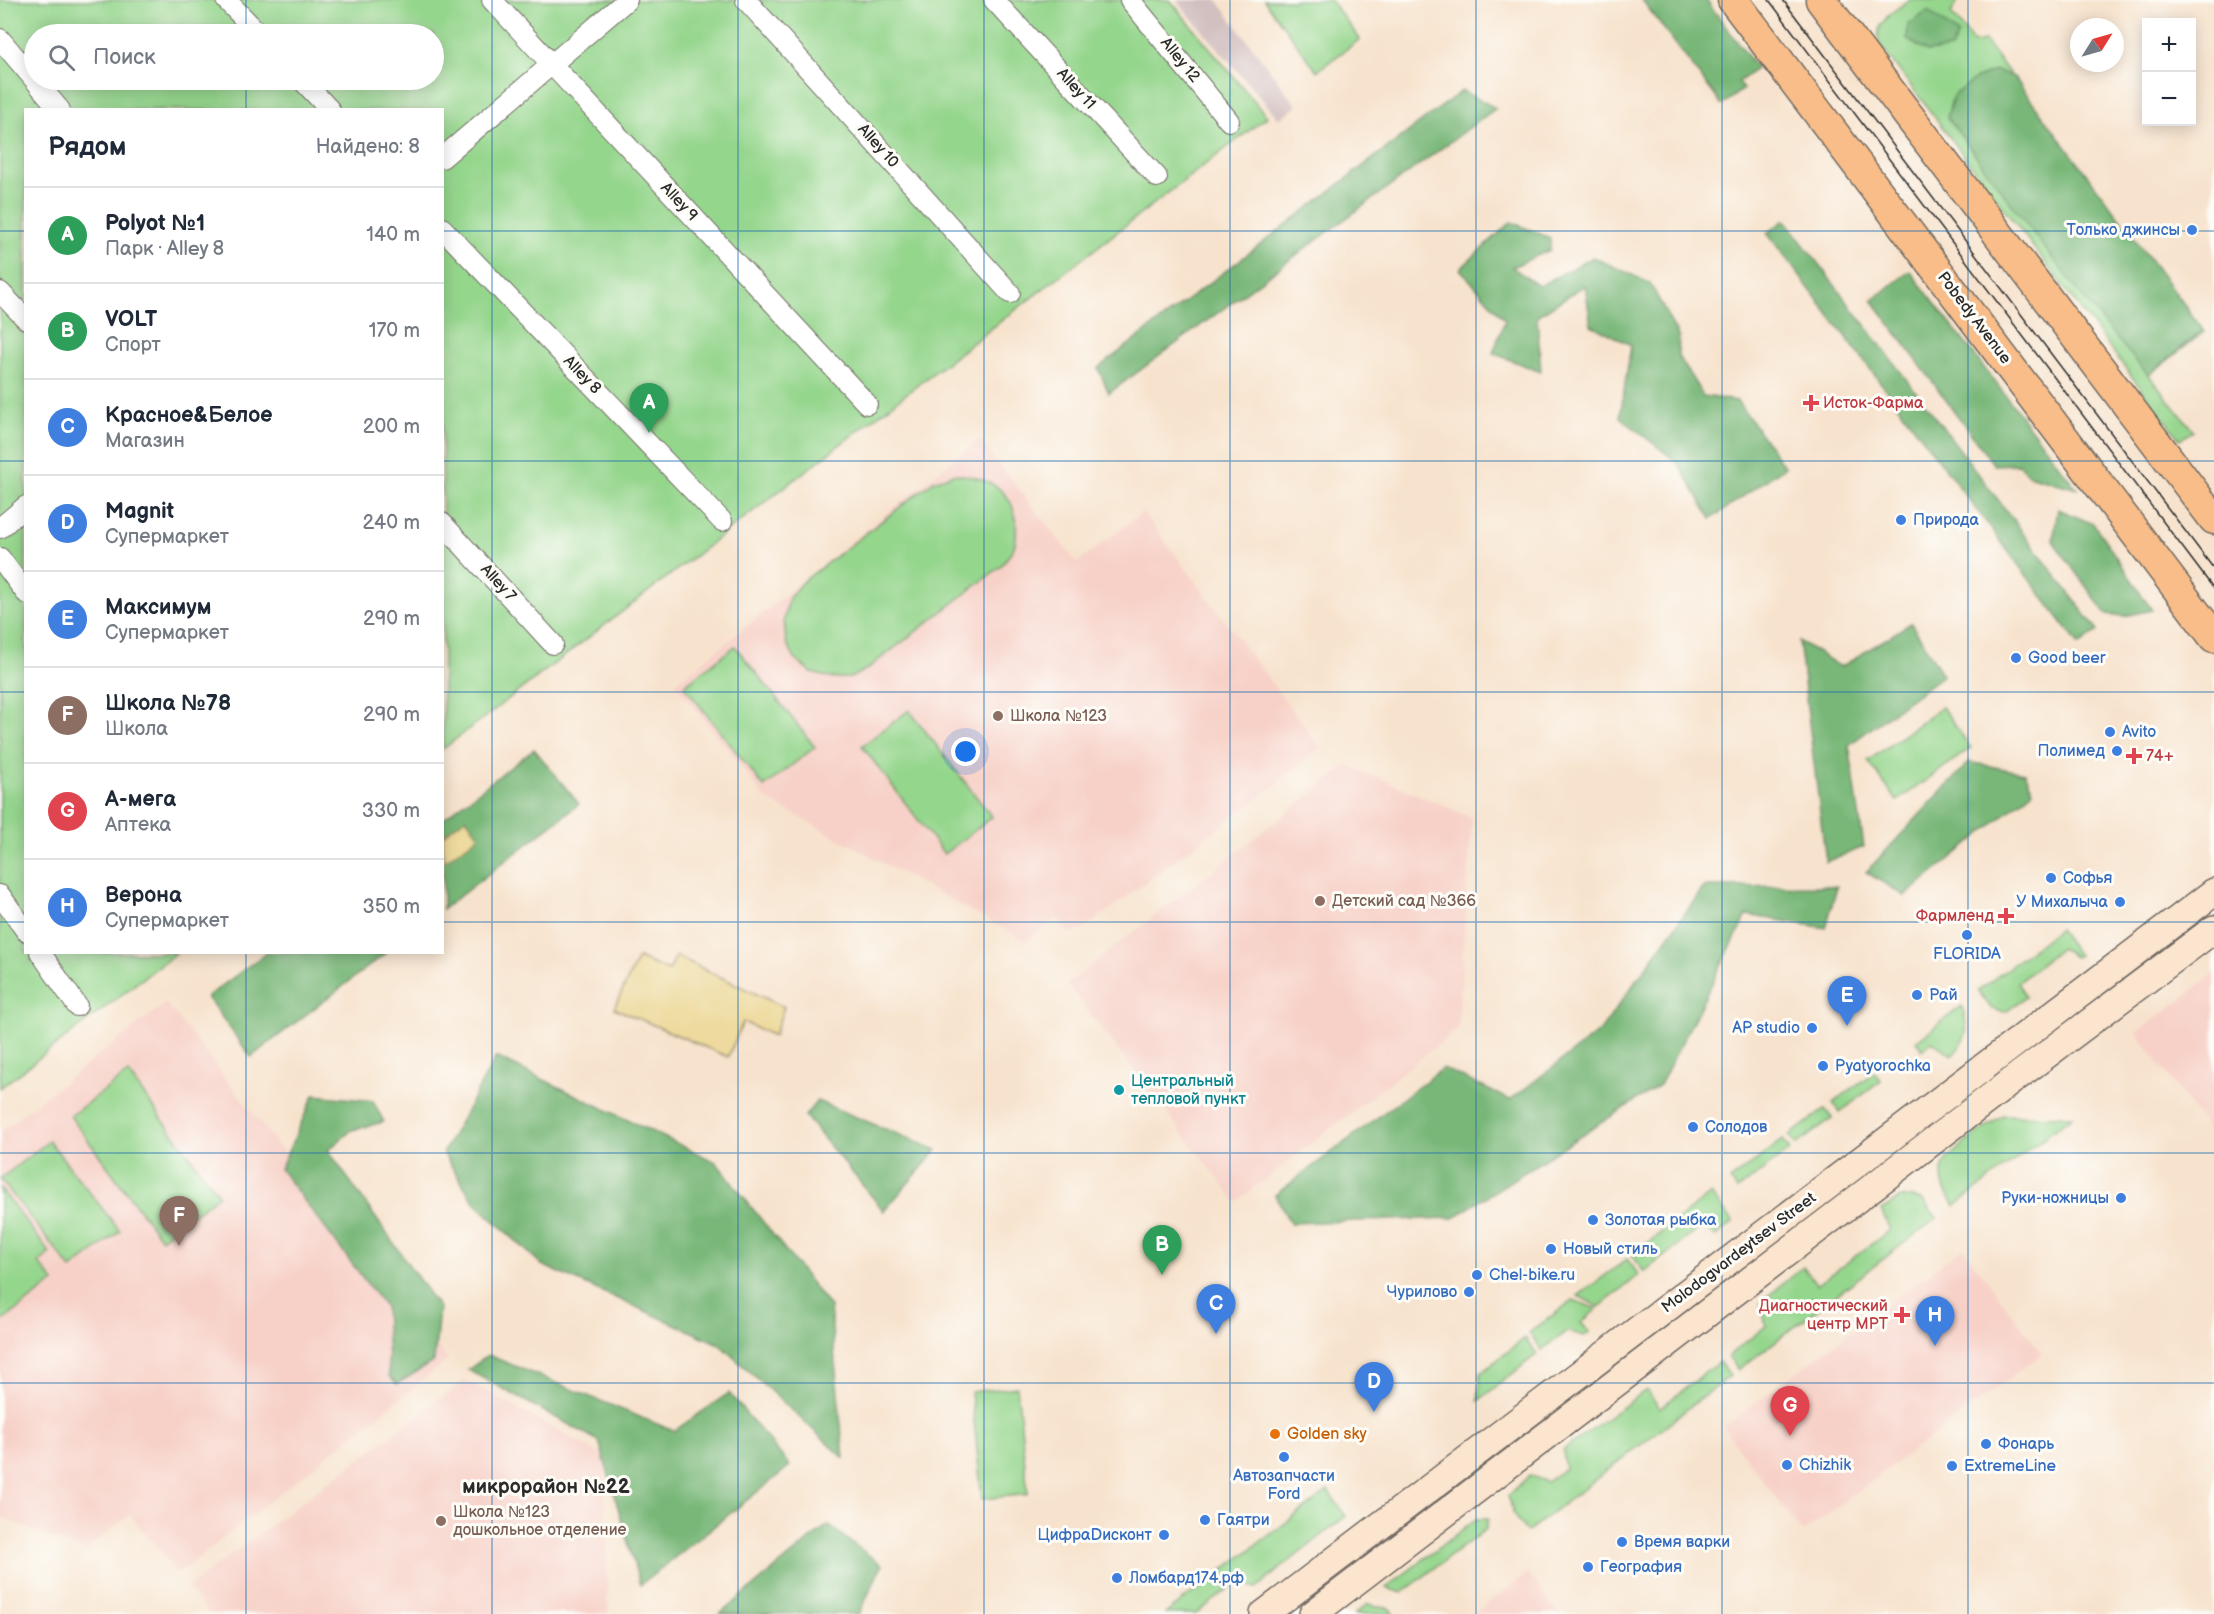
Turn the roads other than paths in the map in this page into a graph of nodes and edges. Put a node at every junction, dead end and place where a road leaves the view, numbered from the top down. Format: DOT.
graph roads {
  1 [pos="226,0"];
  2 [pos="492,0"];
  3 [pos="627,0"];
  4 [pos="746,0"];
  5 [pos="994,0"];
  6 [pos="1130,0"];
  7 [pos="1733,0"];
  8 [pos="1821,0"];
  9 [pos="249,24"];
  10 [pos="0,39"];
  11 [pos="552,64"];
  12 [pos="24,67"];
  13 [pos="43,90"];
  14 [pos="311,90"];
  15 [pos="58,108"];
  16 [pos="328,108"];
  17 [pos="1229,121"];
  18 [pos="444,156"];
  19 [pos="1157,177"];
  20 [pos="444,230"];
  21 [pos="0,292"];
  22 [pos="1010,293"];
  23 [pos="24,317"];
  24 [pos="867,404"];
  25 [pos="24,508"];
  26 [pos="2214,519"];
  27 [pos="722,521"];
  28 [pos="444,525"];
  29 [pos="0,528"];
  30 [pos="0,558"];
  31 [pos="24,590"];
  32 [pos="2214,637"];
  33 [pos="553,644"];
  34 [pos="2214,892"];
  35 [pos="0,895"];
  36 [pos="24,929"];
  37 [pos="2214,929"];
  38 [pos="41,954"];
  39 [pos="77,1006"];
  40 [pos="1264,1614"];
  41 [pos="1313,1614"];
  1 -- 9 [label="street"];
  2 -- 11 [label="street, Alley 9"];
  3 -- 11 [label="street"];
  4 -- 22 [label="street, Alley 10"];
  5 -- 19 [label="street, Alley 11"];
  6 -- 17 [label="street, Alley 12"];
  7 -- 32 [label="main road, Pobedy Avenue"];
  8 -- 26 [label="main road"];
  10 -- 12 [label="street"];
  11 -- 18 [label="street"];
  11 -- 24 [label="street, Alley 9"];
  13 -- 15 [label="street"];
  14 -- 16 [label="street"];
  20 -- 27 [label="street, Alley 8"];
  21 -- 23 [label="street"];
  25 -- 29 [label="street"];
  28 -- 33 [label="street, Alley 7"];
  30 -- 31 [label="street"];
  34 -- 40 [label="main road, Molodogvardeytsev Street"];
  35 -- 36 [label="street"];
  37 -- 41 [label="main road, Molodogvardeytsev Street"];
  38 -- 39 [label="street"];
}
